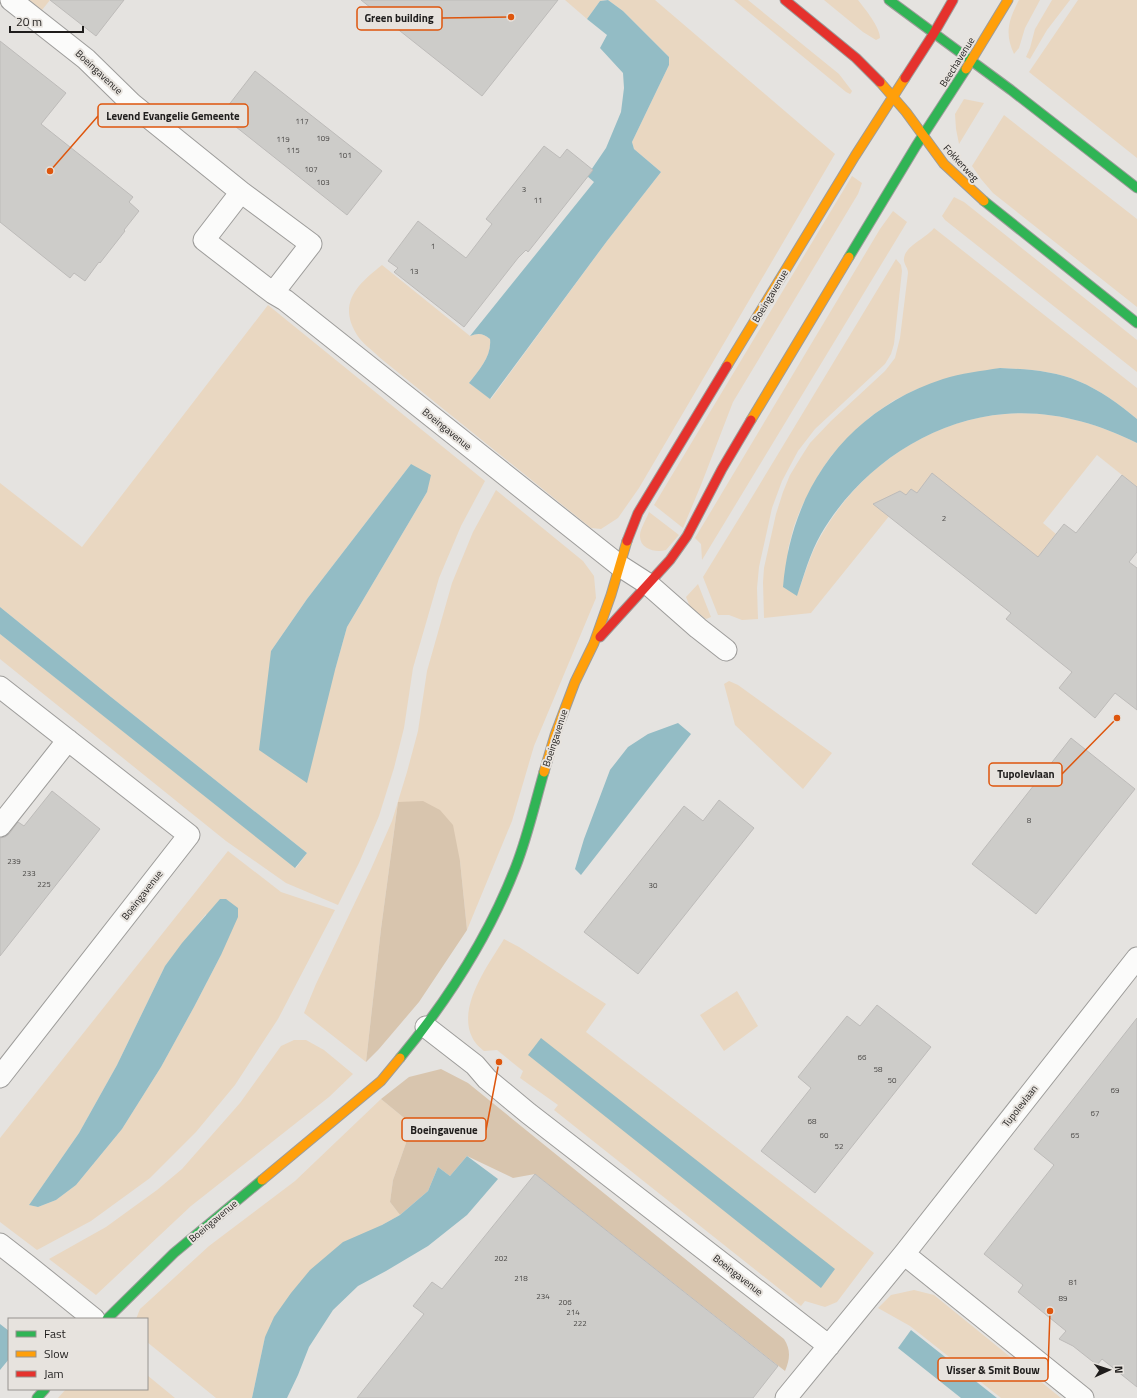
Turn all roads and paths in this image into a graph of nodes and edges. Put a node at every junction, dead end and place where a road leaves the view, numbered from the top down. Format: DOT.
graph roads {
  1 [pos="11,0"];
  2 [pos="786,0"];
  3 [pos="889,0"];
  4 [pos="954,0"];
  5 [pos="1008,0"];
  6 [pos="934,32"];
  7 [pos="971,60"];
  8 [pos="893,96"];
  9 [pos="922,135"];
  10 [pos="1137,188"];
  11 [pos="241,192"];
  12 [pos="273,293"];
  13 [pos="1137,323"];
  14 [pos="620,566"];
  15 [pos="648,584"];
  16 [pos="594,643"];
  17 [pos="726,650"];
  18 [pos="0,687"];
  19 [pos="68,740"];
  20 [pos="0,826"];
  21 [pos="1137,958"];
  22 [pos="426,1027"];
  23 [pos="0,1077"];
  24 [pos="0,1244"];
  25 [pos="904,1254"];
  26 [pos="93,1318"];
  27 [pos="108,1318"];
  28 [pos="829,1346"];
  29 [pos="44,1390"];
  30 [pos="37,1398"];
  31 [pos="786,1398"];
  32 [pos="1083,1398"];
  1 -- 11 [label="street, Boeingavenue"];
  2 -- 8 [label="street, Fokkerweg"];
  3 -- 6 [label="street"];
  4 -- 6 [label="street"];
  5 -- 7 [label="street, Beechavenue"];
  6 -- 7 [label="street"];
  6 -- 8 [label="street, Boeingavenue"];
  7 -- 9 [label="street, Beechavenue"];
  7 -- 10 [label="street"];
  8 -- 9 [label="street, Fokkerweg"];
  8 -- 14 [label="street, Boeingavenue"];
  9 -- 13 [label="street, Fokkerweg"];
  9 -- 15 [label="street, Boeingavenue"];
  11 -- 12 [label="street, Boeingavenue"];
  11 -- 12 [label="street, Boeingavenue"];
  12 -- 14 [label="street, Boeingavenue"];
  14 -- 15 [label="street, Boeingavenue"];
  14 -- 16 [label="street, Boeingavenue"];
  15 -- 16 [label="street, Boeingavenue"];
  15 -- 17 [label="street, Boeingavenue"];
  16 -- 22 [label="street, Boeingavenue"];
  18 -- 19 [label="street, Boeingavenue"];
  19 -- 20 [label="street"];
  19 -- 23 [label="street, Boeingavenue"];
  21 -- 25 [label="street, Tupolevlaan"];
  22 -- 27 [label="street, Boeingavenue"];
  22 -- 28 [label="street, Boeingavenue"];
  24 -- 26 [label="street"];
  25 -- 28 [label="street, Tupolevlaan"];
  25 -- 32 [label="street"];
  28 -- 31 [label="street"];
  29 -- 30 [label="street"];
}
